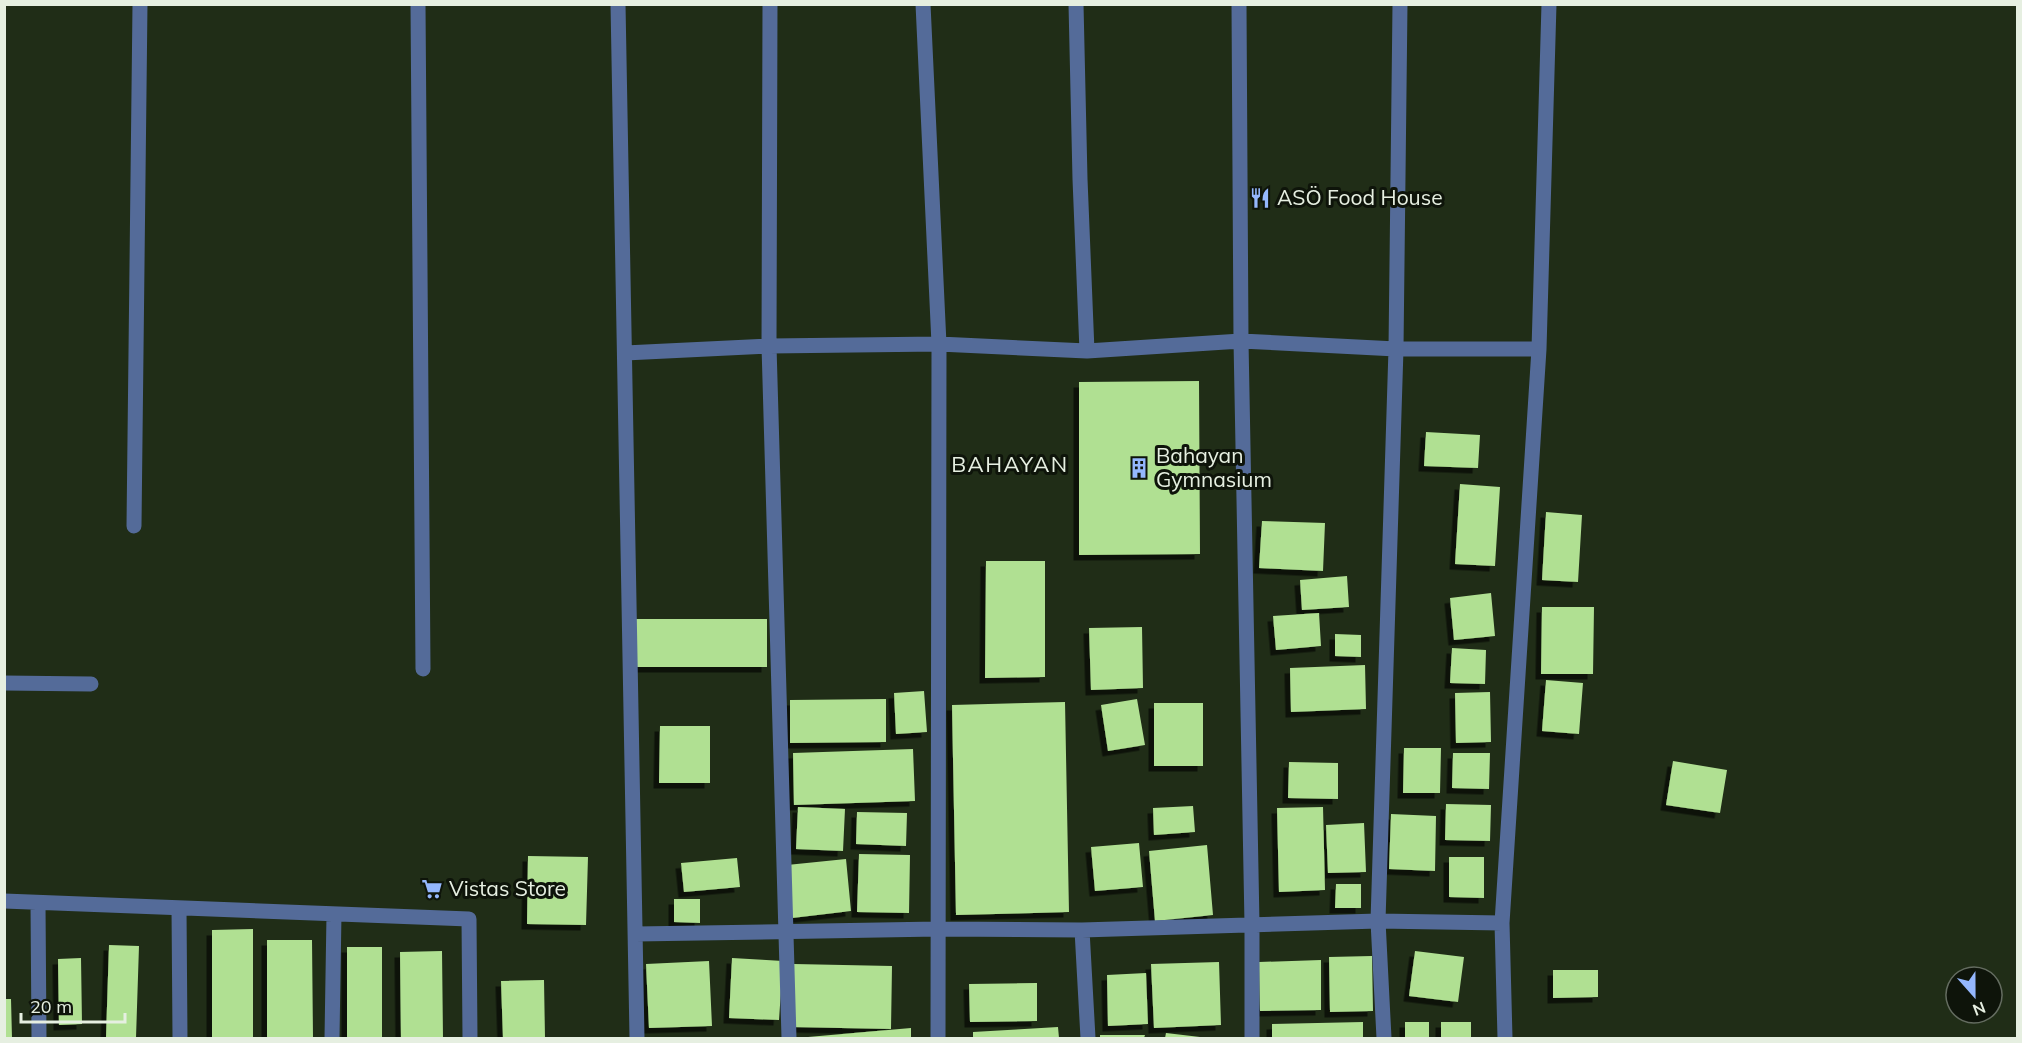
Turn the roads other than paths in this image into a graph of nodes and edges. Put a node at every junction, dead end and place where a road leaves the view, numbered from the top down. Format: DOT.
graph roads {
  1 [pos="140,4"];
  2 [pos="418,4"];
  3 [pos="618,4"];
  4 [pos="770,4"];
  5 [pos="923,4"];
  6 [pos="1076,4"];
  7 [pos="1239,4"];
  8 [pos="1400,4"];
  9 [pos="1549,4"];
  10 [pos="1241,341"];
  11 [pos="939,344"];
  12 [pos="769,346"];
  13 [pos="1396,349"];
  14 [pos="1539,349"];
  15 [pos="1087,351"];
  16 [pos="625,353"];
  17 [pos="134,526"];
  18 [pos="423,669"];
  19 [pos="4,683"];
  20 [pos="91,684"];
  21 [pos="4,901"];
  22 [pos="38,903"];
  23 [pos="179,908"];
  24 [pos="334,914"];
  25 [pos="1378,921"];
  26 [pos="1502,923"];
  27 [pos="1252,924"];
  28 [pos="938,929"];
  29 [pos="1082,930"];
  30 [pos="786,931"];
  31 [pos="636,934"];
  32 [pos="39,1038"];
  33 [pos="180,1038"];
  34 [pos="332,1038"];
  35 [pos="470,1038"];
  36 [pos="637,1038"];
  37 [pos="789,1038"];
  38 [pos="938,1038"];
  39 [pos="1088,1038"];
  40 [pos="1252,1038"];
  41 [pos="1384,1038"];
  42 [pos="1505,1038"];
  1 -- 17 [label="street"];
  2 -- 18 [label="street"];
  3 -- 16 [label="street"];
  4 -- 12 [label="street"];
  5 -- 11 [label="street"];
  6 -- 15 [label="street"];
  7 -- 10 [label="street"];
  8 -- 13 [label="street"];
  9 -- 14 [label="street"];
  10 -- 13 [label="street"];
  10 -- 15 [label="street"];
  10 -- 27 [label="street"];
  11 -- 12 [label="street"];
  11 -- 15 [label="street"];
  11 -- 28 [label="street"];
  12 -- 16 [label="street"];
  12 -- 30 [label="street"];
  13 -- 14 [label="street"];
  13 -- 25 [label="street"];
  14 -- 26 [label="street"];
  16 -- 31 [label="street"];
  19 -- 20 [label="street"];
  21 -- 22 [label="street"];
  22 -- 23 [label="street"];
  22 -- 32 [label="street"];
  23 -- 24 [label="street"];
  23 -- 33 [label="street"];
  24 -- 34 [label="street"];
  24 -- 35 [label="street"];
  25 -- 26 [label="street"];
  25 -- 27 [label="street"];
  25 -- 41 [label="street"];
  26 -- 42 [label="street"];
  27 -- 29 [label="street"];
  27 -- 40 [label="street"];
  28 -- 29 [label="street"];
  28 -- 30 [label="street"];
  28 -- 38 [label="street"];
  29 -- 39 [label="street"];
  30 -- 31 [label="street"];
  30 -- 37 [label="street"];
  31 -- 36 [label="street"];
}
